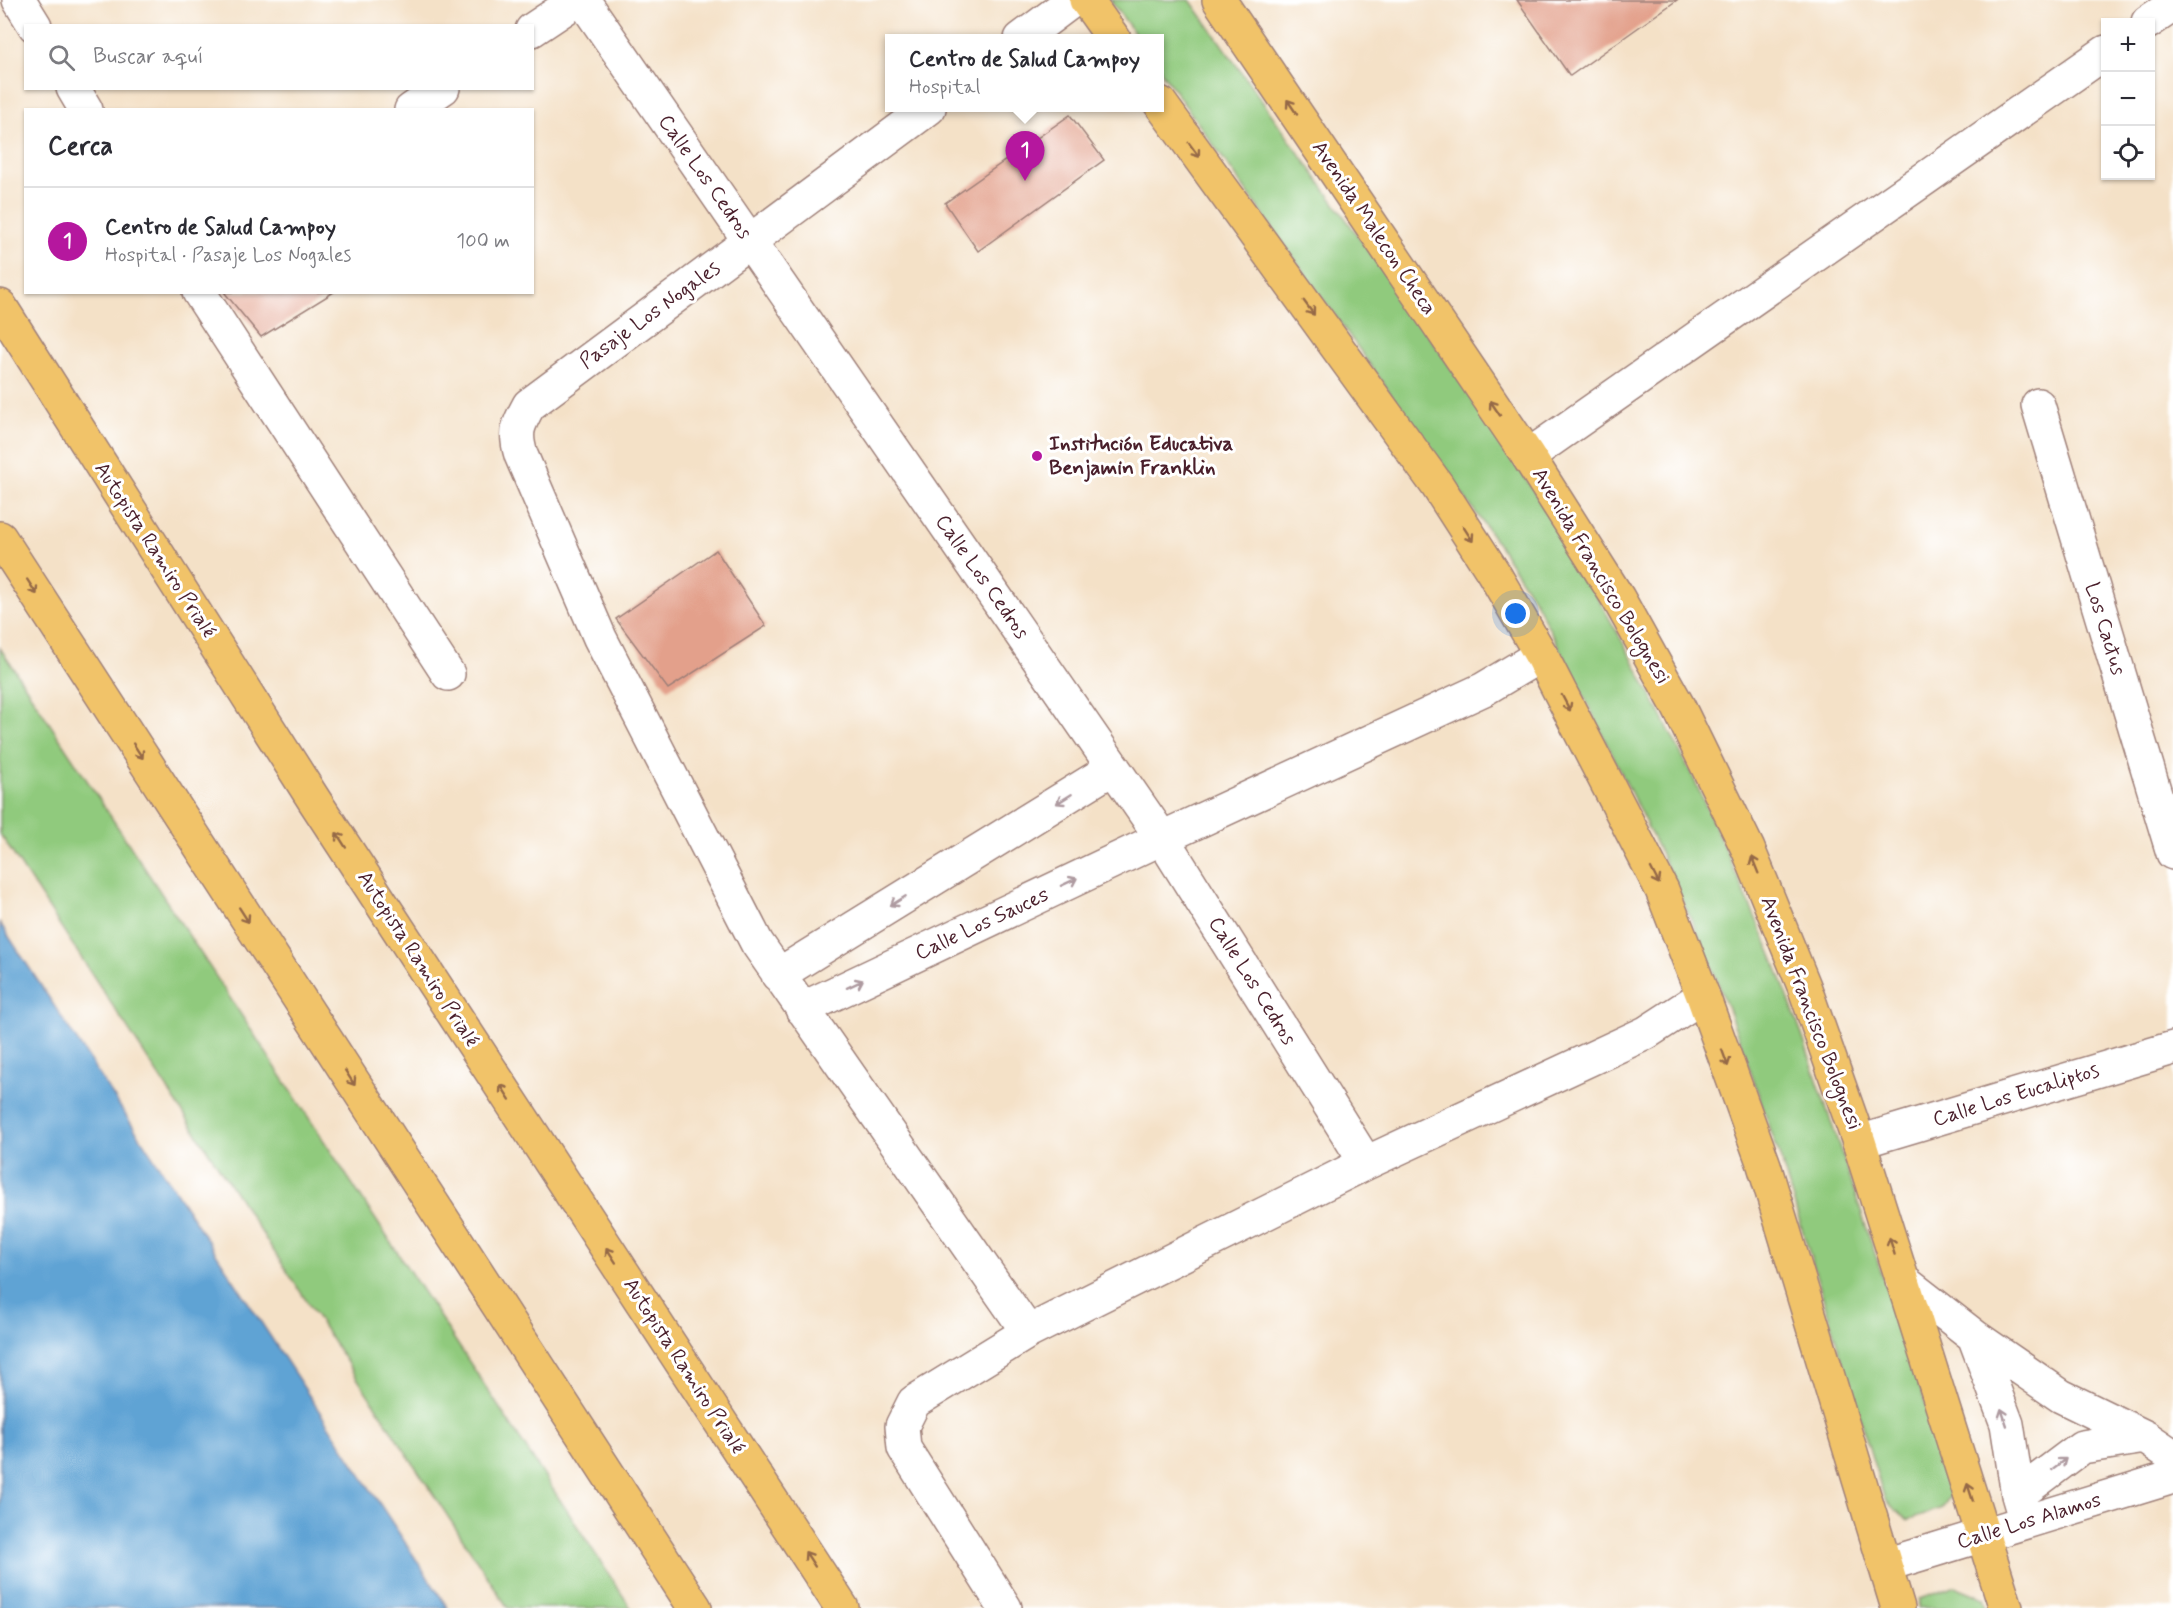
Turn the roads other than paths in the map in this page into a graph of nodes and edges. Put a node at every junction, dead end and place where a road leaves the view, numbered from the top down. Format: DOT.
graph roads {
  1 [pos="577,0"];
  2 [pos="583,0"];
  3 [pos="1073,0"];
  4 [pos="1086,0"];
  5 [pos="1219,0"];
  6 [pos="2173,5"];
  7 [pos="2154,18"];
  8 [pos="534,29"];
  9 [pos="1028,34"];
  10 [pos="1110,34"];
  11 [pos="2101,55"];
  12 [pos="74,90"];
  13 [pos="440,90"];
  14 [pos="85,108"];
  15 [pos="414,108"];
  16 [pos="1164,109"];
  17 [pos="924,112"];
  18 [pos="750,241"];
  19 [pos="200,294"];
  20 [pos="0,306"];
  21 [pos="2038,405"];
  22 [pos="1528,456"];
  23 [pos="0,538"];
  24 [pos="1540,655"];
  25 [pos="448,674"];
  26 [pos="1113,768"];
  27 [pos="1162,838"];
  28 [pos="2173,853"];
  29 [pos="778,975"];
  30 [pos="1703,996"];
  31 [pos="802,1009"];
  32 [pos="2173,1048"];
  33 [pos="1859,1142"];
  34 [pos="1366,1164"];
  35 [pos="1902,1280"];
  36 [pos="1028,1332"];
  37 [pos="1974,1336"];
  38 [pos="2145,1437"];
  39 [pos="2173,1456"];
  40 [pos="2173,1477"];
  41 [pos="2022,1509"];
  42 [pos="1984,1536"];
  43 [pos="1885,1565"];
  44 [pos="694,1608"];
  45 [pos="842,1608"];
  46 [pos="1005,1608"];
  47 [pos="1898,1608"];
  48 [pos="2006,1608"];
  1 -- 8 [label="street"];
  2 -- 18 [label="street, Calle Los Cedros"];
  3 -- 9 [label="street"];
  4 -- 10 [label="main road"];
  22 -- 5 [label="main road, Avenida Malecon Checa, one-way"];
  6 -- 7 [label="street"];
  11 -- 22 [label="street"];
  12 -- 14 [label="street"];
  13 -- 15 [label="street"];
  16 -- 24 [label="main road, one-way"];
  17 -- 18 [label="street, Pasaje Los Nogales"];
  18 -- 26 [label="street, Calle Los Cedros"];
  18 -- 29 [label="street, Pasaje Los Nogales"];
  19 -- 25 [label="street"];
  45 -- 20 [label="main road, Autopista Ramiro Prialé, one-way"];
  21 -- 28 [label="street, Los Cactus"];
  33 -- 22 [label="main road, Avenida Francisco Bolognesi, one-way"];
  23 -- 44 [label="main road, one-way"];
  24 -- 27 [label="street, Calle Los Sauces"];
  24 -- 30 [label="main road, one-way"];
  26 -- 27 [label="street, Calle Los Cedros"];
  26 -- 29 [label="street, one-way"];
  31 -- 27 [label="street, Calle Los Sauces, one-way"];
  27 -- 34 [label="street, Calle Los Cedros"];
  29 -- 31 [label="street"];
  30 -- 34 [label="street"];
  30 -- 43 [label="main road, one-way"];
  31 -- 36 [label="street"];
  32 -- 33 [label="street, Calle Los Eucaliptos"];
  35 -- 33 [label="main road, Avenida Francisco Bolognesi, one-way"];
  34 -- 36 [label="street"];
  35 -- 37 [label="street"];
  42 -- 35 [label="main road, Avenida Francisco Bolognesi, one-way"];
  36 -- 46 [label="street"];
  37 -- 38 [label="street"];
  41 -- 37 [label="street, one-way"];
  38 -- 39 [label="street"];
  41 -- 38 [label="street, one-way"];
  40 -- 41 [label="street, Calle Los Alamos"];
  41 -- 42 [label="street, Calle Los Alamos"];
  42 -- 43 [label="street, Calle Los Alamos"];
  42 -- 48 [label="main road, Avenida Francisco Bolognesi"];
  43 -- 47 [label="main road"];
}
